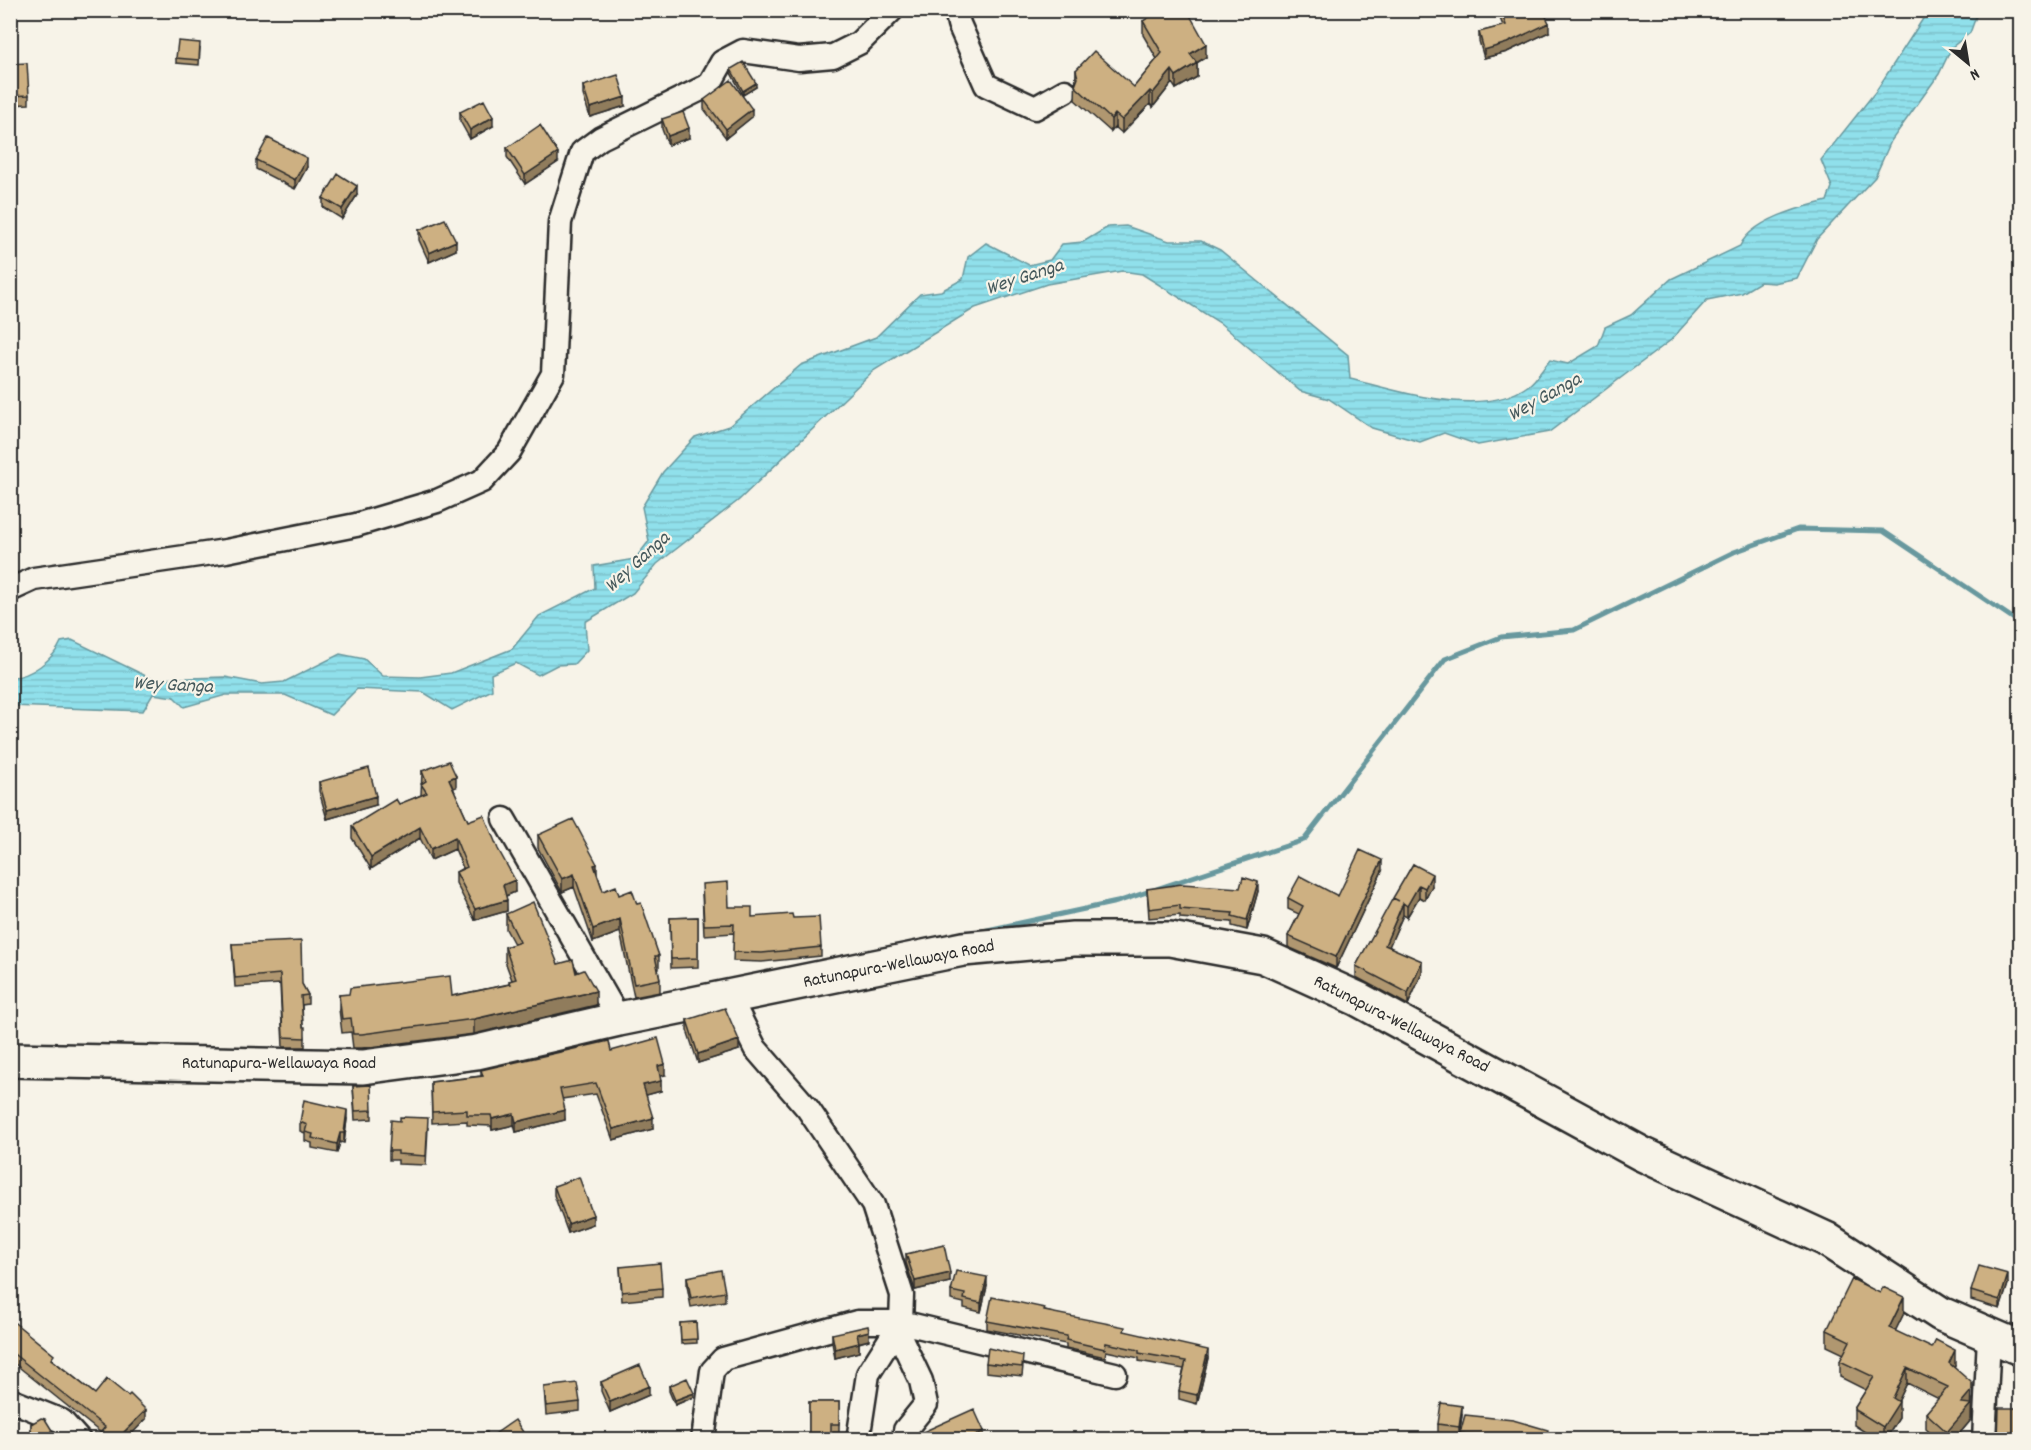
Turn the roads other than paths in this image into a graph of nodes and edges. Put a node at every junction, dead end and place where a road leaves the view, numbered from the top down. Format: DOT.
graph roads {
  1 [pos="892,10"];
  2 [pos="956,10"];
  3 [pos="1065,91"];
  4 [pos="10,590"];
  5 [pos="504,819"];
  6 [pos="730,998"];
  7 [pos="619,1019"];
  8 [pos="10,1060"];
  9 [pos="899,1326"];
  10 [pos="1989,1336"];
  11 [pos="2020,1348"];
  12 [pos="1115,1374"];
  13 [pos="10,1400"];
  14 [pos="79,1440"];
  15 [pos="703,1440"];
  16 [pos="858,1440"];
  17 [pos="905,1440"];
  18 [pos="1984,1440"];
  1 -- 4 [label="street"];
  2 -- 3 [label="street"];
  5 -- 7 [label="street"];
  6 -- 7 [label="highway, Ratunapura-Wellawaya Road"];
  6 -- 9 [label="street"];
  6 -- 10 [label="highway, Ratunapura-Wellawaya Road"];
  7 -- 8 [label="highway, Ratunapura-Wellawaya Road"];
  9 -- 12 [label="street"];
  9 -- 15 [label="street"];
  9 -- 16 [label="street"];
  9 -- 17 [label="street"];
  10 -- 11 [label="highway, Ratunapura-Wellawaya Road"];
  10 -- 18 [label="street"];
  13 -- 14 [label="street"];
}
